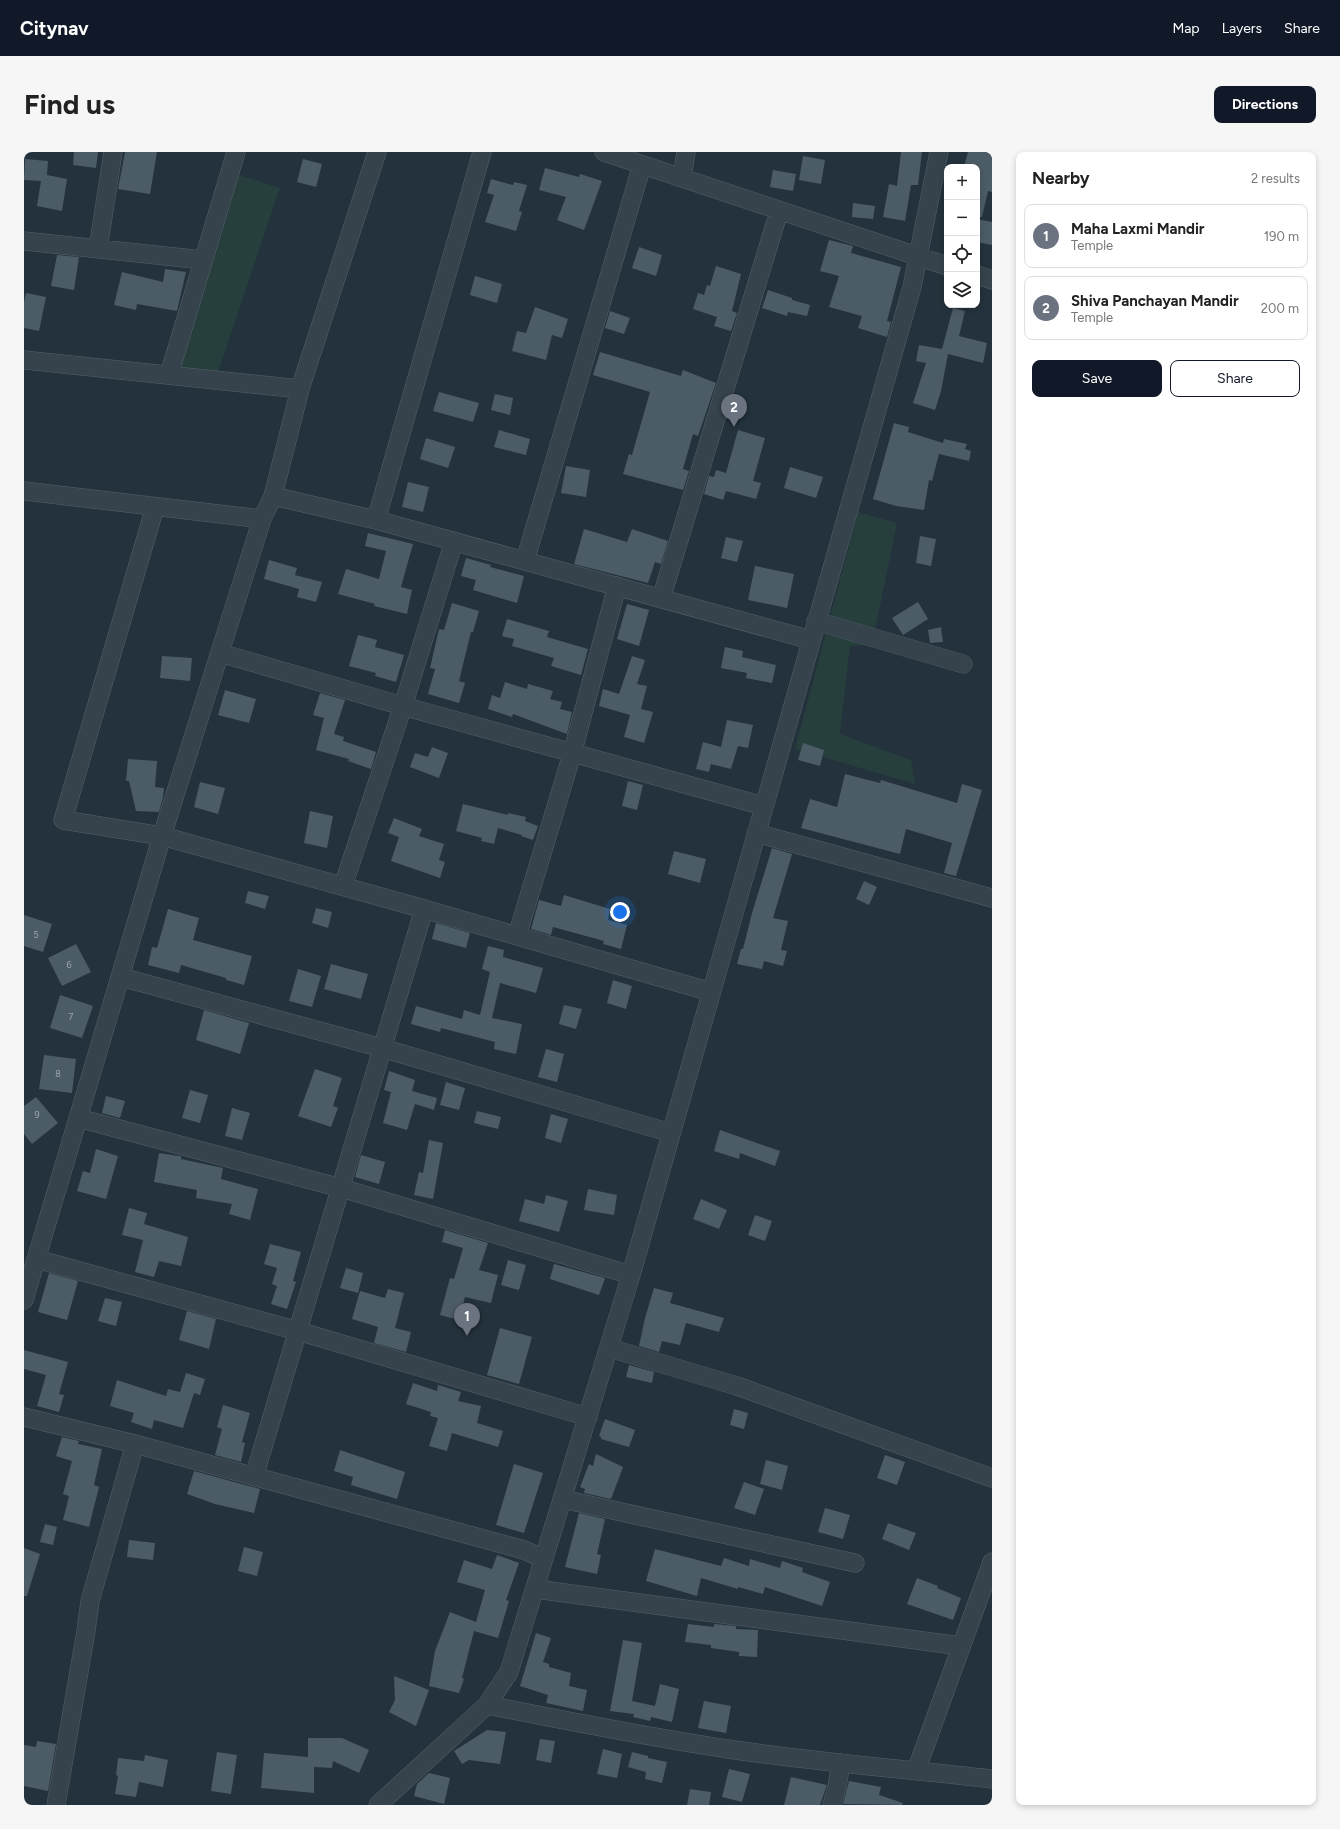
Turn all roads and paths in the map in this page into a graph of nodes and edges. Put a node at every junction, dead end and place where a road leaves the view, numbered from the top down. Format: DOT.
graph roads {
  1 [pos="113,152"];
  2 [pos="236,152"];
  3 [pos="377,152"];
  4 [pos="482,152"];
  5 [pos="604,152"];
  6 [pos="686,152"];
  7 [pos="940,152"];
  8 [pos="642,165"];
  9 [pos="682,178"];
  10 [pos="780,211"];
  11 [pos="24,241"];
  12 [pos="98,249"];
  13 [pos="919,257"];
  14 [pos="203,260"];
  15 [pos="944,265"];
  16 [pos="980,276"];
  17 [pos="992,280"];
  18 [pos="24,360"];
  19 [pos="169,376"];
  20 [pos="300,389"];
  21 [pos="24,491"];
  22 [pos="273,496"];
  23 [pos="155,507"];
  24 [pos="262,519"];
  25 [pos="376,520"];
  26 [pos="454,541"];
  27 [pos="525,561"];
  28 [pos="617,586"];
  29 [pos="661,599"];
  30 [pos="816,621"];
  31 [pos="811,640"];
  32 [pos="220,653"];
  33 [pos="963,664"];
  34 [pos="403,706"];
  35 [pos="572,754"];
  36 [pos="764,806"];
  37 [pos="756,833"];
  38 [pos="162,836"];
  39 [pos="343,886"];
  40 [pos="992,898"];
  41 [pos="424,909"];
  42 [pos="517,936"];
  43 [pos="121,977"];
  44 [pos="711,992"];
  45 [pos="382,1048"];
  46 [pos="78,1118"];
  47 [pos="671,1133"];
  48 [pos="340,1188"];
  49 [pos="36,1259"];
  50 [pos="631,1275"];
  51 [pos="24,1300"];
  52 [pos="298,1331"];
  53 [pos="609,1348"];
  54 [pos="24,1417"];
  55 [pos="588,1417"];
  56 [pos="135,1444"];
  57 [pos="254,1477"];
  58 [pos="992,1478"];
  59 [pos="562,1499"];
  60 [pos="544,1559"];
  61 [pos="992,1562"];
  62 [pos="855,1563"];
  63 [pos="534,1589"];
  64 [pos="961,1646"];
  65 [pos="487,1705"];
  66 [pos="841,1763"];
  67 [pos="916,1771"];
  68 [pos="992,1779"];
  69 [pos="56,1805"];
  70 [pos="378,1805"];
  71 [pos="832,1805"];
  1 -- 12 [label="street"];
  2 -- 14 [label="street"];
  3 -- 20 [label="street"];
  4 -- 25 [label="street"];
  5 -- 8 [label="street"];
  6 -- 9 [label="street"];
  7 -- 13 [label="street"];
  8 -- 9 [label="street"];
  8 -- 27 [label="street"];
  9 -- 10 [label="street"];
  10 -- 13 [label="street"];
  10 -- 29 [label="street"];
  11 -- 12 [label="street"];
  12 -- 14 [label="street"];
  13 -- 15 [label="street"];
  13 -- 30 [label="street"];
  14 -- 19 [label="street"];
  16 -- 17 [label="street"];
  18 -- 19 [label="street"];
  19 -- 20 [label="street"];
  20 -- 22 [label="street"];
  21 -- 23 [label="street"];
  22 -- 24 [label="street"];
  22 -- 25 [label="street"];
  23 -- 24 [label="street"];
  23 -- 38 [label="street"];
  24 -- 32 [label="street"];
  25 -- 26 [label="street"];
  26 -- 27 [label="street"];
  26 -- 34 [label="street"];
  27 -- 28 [label="street"];
  28 -- 29 [label="street"];
  28 -- 35 [label="street"];
  29 -- 31 [label="street"];
  30 -- 31 [label="street"];
  30 -- 33 [label="street"];
  31 -- 36 [label="street"];
  32 -- 34 [label="street"];
  32 -- 38 [label="street"];
  34 -- 35 [label="street"];
  34 -- 39 [label="street"];
  35 -- 36 [label="street"];
  35 -- 42 [label="street"];
  36 -- 37 [label="street"];
  37 -- 40 [label="street"];
  37 -- 44 [label="street"];
  38 -- 39 [label="street"];
  38 -- 43 [label="street"];
  39 -- 41 [label="street"];
  41 -- 42 [label="street"];
  41 -- 45 [label="street"];
  42 -- 44 [label="street"];
  43 -- 45 [label="street"];
  43 -- 46 [label="street"];
  44 -- 47 [label="street"];
  45 -- 47 [label="street"];
  45 -- 48 [label="street"];
  46 -- 48 [label="street"];
  46 -- 49 [label="street"];
  47 -- 50 [label="street"];
  48 -- 50 [label="street"];
  48 -- 52 [label="street"];
  49 -- 51 [label="street"];
  49 -- 52 [label="street"];
  50 -- 53 [label="street"];
  52 -- 55 [label="street"];
  52 -- 57 [label="street"];
  53 -- 55 [label="street"];
  53 -- 58 [label="street"];
  54 -- 56 [label="street"];
  55 -- 59 [label="street"];
  56 -- 57 [label="street"];
  56 -- 69 [label="street"];
  57 -- 60 [label="street"];
  59 -- 60 [label="street"];
  59 -- 62 [label="street"];
  60 -- 63 [label="street"];
  61 -- 64 [label="street"];
  63 -- 64 [label="street"];
  63 -- 65 [label="street"];
  64 -- 67 [label="street"];
  65 -- 66 [label="street"];
  65 -- 70 [label="street"];
  66 -- 67 [label="street"];
  66 -- 71 [label="street"];
  67 -- 68 [label="street"];
}
